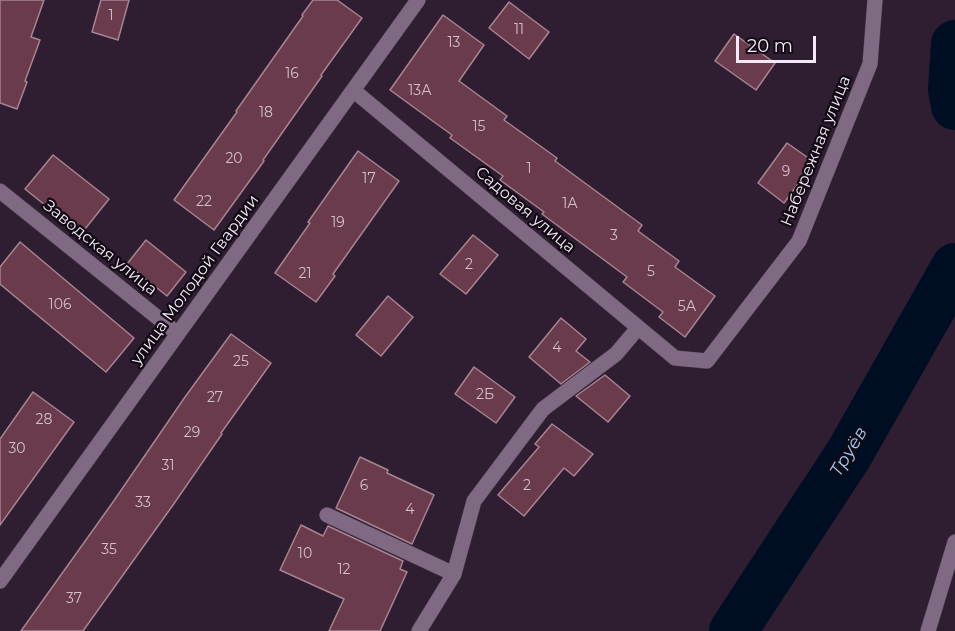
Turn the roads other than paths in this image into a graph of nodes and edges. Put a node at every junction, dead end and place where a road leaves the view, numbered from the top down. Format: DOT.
graph roads {
  1 [pos="418,0"];
  2 [pos="875,0"];
  3 [pos="353,90"];
  4 [pos="0,191"];
  5 [pos="638,328"];
  6 [pos="178,334"];
  7 [pos="675,358"];
  8 [pos="327,515"];
  9 [pos="955,542"];
  10 [pos="454,574"];
  11 [pos="0,580"];
  12 [pos="419,631"];
  13 [pos="928,631"];
  1 -- 3 [label="street, улица Молодой Гвардии"];
  2 -- 7 [label="street, Набережная улица"];
  3 -- 5 [label="street, Садовая улица"];
  3 -- 6 [label="street, улица Молодой Гвардии"];
  4 -- 6 [label="street, Заводская улица"];
  5 -- 7 [label="street, Садовая улица"];
  5 -- 10 [label="street"];
  6 -- 11 [label="street, улица Молодой Гвардии"];
  8 -- 10 [label="street"];
  9 -- 13 [label="street"];
  10 -- 12 [label="street"];
}
